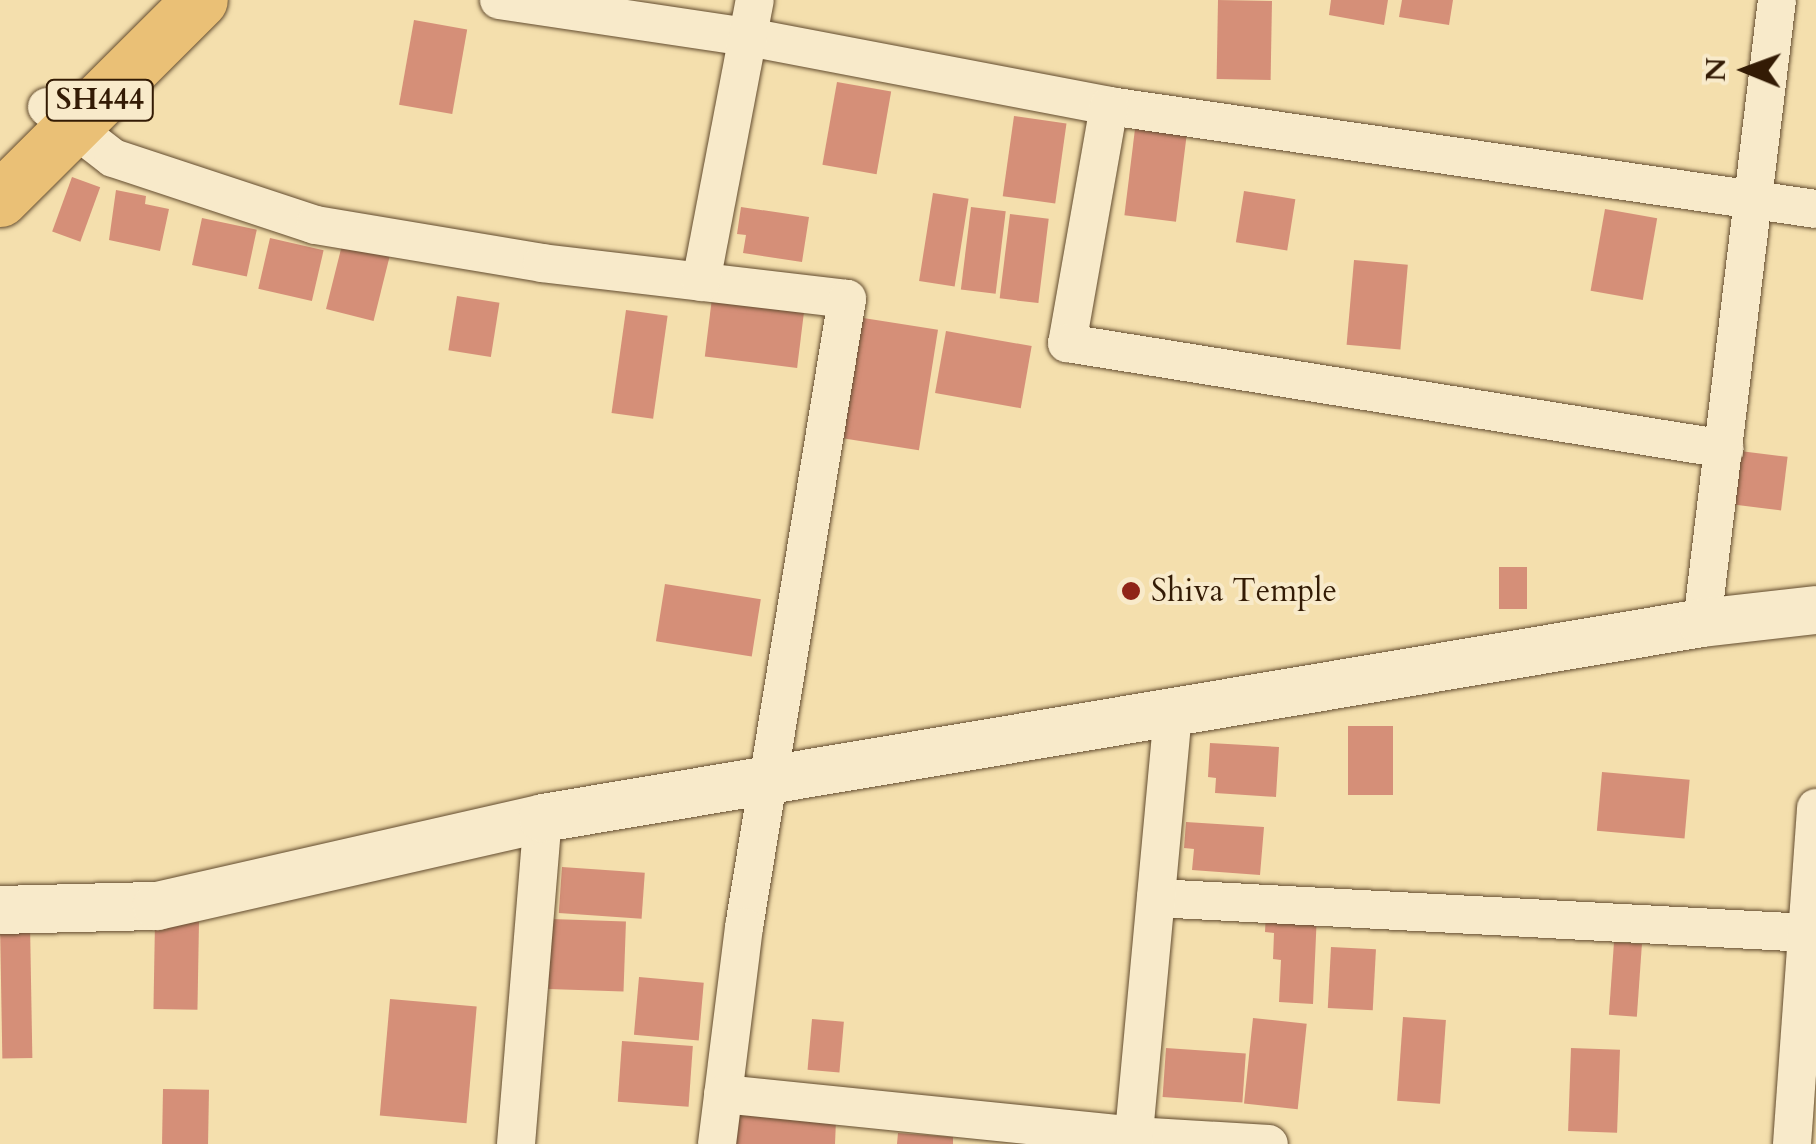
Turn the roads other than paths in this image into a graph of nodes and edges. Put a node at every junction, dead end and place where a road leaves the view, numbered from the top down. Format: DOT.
graph roads {
  1 [pos="157,0"];
  2 [pos="200,0"];
  3 [pos="499,0"];
  4 [pos="1777,0"];
  5 [pos="751,18"];
  6 [pos="1109,106"];
  7 [pos="59,118"];
  8 [pos="0,152"];
  9 [pos="0,199"];
  10 [pos="1756,200"];
  11 [pos="1816,209"];
  12 [pos="702,282"];
  13 [pos="1725,449"];
  14 [pos="1816,610"];
  15 [pos="1702,623"];
  16 [pos="1173,713"];
  17 [pos="768,780"];
  18 [pos="1816,808"];
  19 [pos="543,818"];
  20 [pos="1156,898"];
  21 [pos="0,910"];
  22 [pos="1808,933"];
  23 [pos="723,1094"];
  24 [pos="1134,1140"];
  25 [pos="516,1144"];
  26 [pos="717,1144"];
  27 [pos="1269,1144"];
  28 [pos="1792,1144"];
  1 -- 7 [label="main road, SH444"];
  2 -- 7 [label="main road, SH444"];
  3 -- 5 [label="street"];
  4 -- 10 [label="street"];
  5 -- 6 [label="street"];
  5 -- 12 [label="street"];
  6 -- 10 [label="street"];
  6 -- 13 [label="street"];
  7 -- 8 [label="main road, SH444"];
  7 -- 9 [label="main road, SH444"];
  7 -- 12 [label="street"];
  10 -- 11 [label="street"];
  10 -- 13 [label="street"];
  12 -- 17 [label="street"];
  13 -- 15 [label="street"];
  14 -- 15 [label="street"];
  15 -- 16 [label="street"];
  16 -- 17 [label="street"];
  16 -- 20 [label="street"];
  17 -- 19 [label="street"];
  17 -- 23 [label="street"];
  18 -- 22 [label="street"];
  19 -- 21 [label="street"];
  19 -- 25 [label="street"];
  20 -- 22 [label="street"];
  20 -- 24 [label="street"];
  22 -- 28 [label="street"];
  23 -- 24 [label="street"];
  23 -- 26 [label="street"];
  24 -- 27 [label="street"];
}
